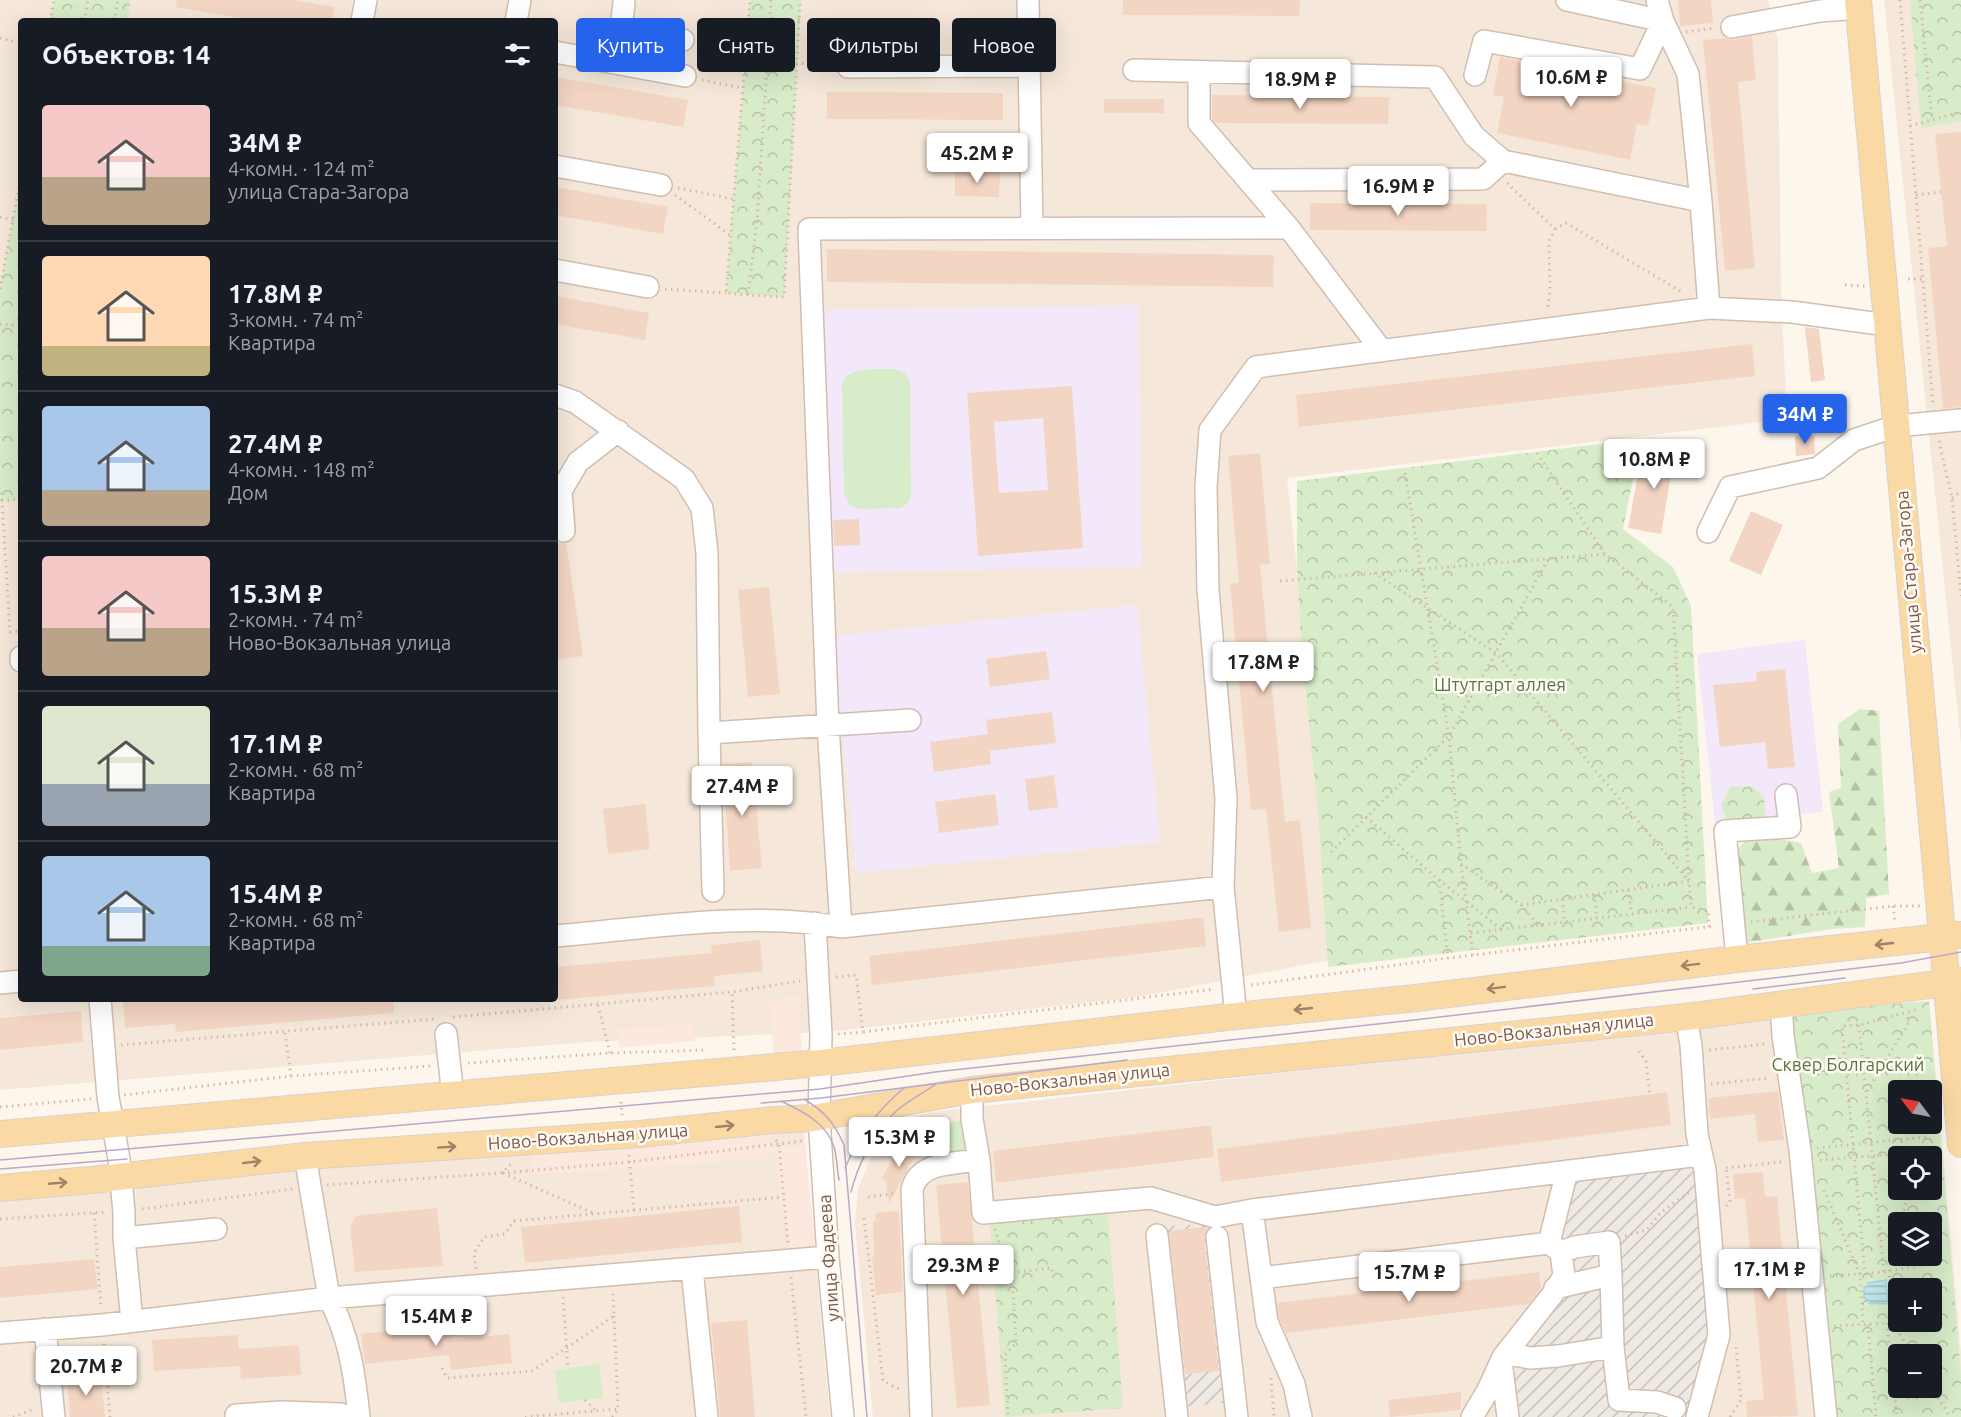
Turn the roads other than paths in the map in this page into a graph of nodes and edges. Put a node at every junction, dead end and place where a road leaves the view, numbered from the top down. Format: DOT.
graph roads {
  1 [pos="366,0"];
  2 [pos="520,0"];
  3 [pos="1028,0"];
  4 [pos="1567,0"];
  5 [pos="1657,0"];
  6 [pos="620,1"];
  7 [pos="1858,4"];
  8 [pos="363,18"];
  9 [pos="517,18"];
  10 [pos="621,18"];
  11 [pos="1028,18"];
  12 [pos="1666,27"];
  13 [pos="1732,27"];
  14 [pos="558,53"];
  15 [pos="1134,70"];
  16 [pos="1029,72"];
  17 [pos="1199,72"];
  18 [pos="1475,75"];
  19 [pos="685,76"];
  20 [pos="1498,165"];
  21 [pos="558,167"];
  22 [pos="1248,180"];
  23 [pos="661,185"];
  24 [pos="1701,201"];
  25 [pos="1032,228"];
  26 [pos="1289,228"];
  27 [pos="558,271"];
  28 [pos="648,287"];
  29 [pos="1709,308"];
  30 [pos="1887,325"];
  31 [pos="1382,351"];
  32 [pos="558,396"];
  33 [pos="1961,420"];
  34 [pos="1896,426"];
  35 [pos="618,430"];
  36 [pos="578,462"];
  37 [pos="558,472"];
  38 [pos="564,531"];
  39 [pos="1708,532"];
  40 [pos="910,720"];
  41 [pos="828,726"];
  42 [pos="709,733"];
  43 [pos="1786,795"];
  44 [pos="1222,887"];
  45 [pos="713,891"];
  46 [pos="815,923"];
  47 [pos="841,927"];
  48 [pos="558,936"];
  49 [pos="1951,936"];
  50 [pos="1737,959"];
  51 [pos="18,981"];
  52 [pos="1953,981"];
  53 [pos="0,983"];
  54 [pos="99,1002"];
  55 [pos="1781,1004"];
  56 [pos="1236,1016"];
  57 [pos="1686,1017"];
  58 [pos="442,1023"];
  59 [pos="821,1063"];
  60 [pos="972,1090"];
  61 [pos="453,1096"];
  62 [pos="819,1118"];
  63 [pos="113,1125"];
  64 [pos="1960,1133"];
  65 [pos="0,1134"];
  66 [pos="305,1156"];
  67 [pos="979,1160"];
  68 [pos="1704,1170"];
  69 [pos="1567,1171"];
  70 [pos="120,1177"];
  71 [pos="0,1188"];
  72 [pos="1252,1210"];
  73 [pos="216,1229"];
  74 [pos="1157,1235"];
  75 [pos="1217,1237"];
  76 [pos="124,1238"];
  77 [pos="1555,1248"];
  78 [pos="828,1257"];
  79 [pos="692,1269"];
  80 [pos="1611,1275"];
  81 [pos="1261,1278"];
  82 [pos="1555,1288"];
  83 [pos="329,1298"];
  84 [pos="132,1321"];
  85 [pos="45,1329"];
  86 [pos="0,1333"];
  87 [pos="1613,1347"];
  88 [pos="1503,1357"];
  89 [pos="1699,1410"];
  90 [pos="1675,1413"];
  91 [pos="236,1416"];
  92 [pos="346,1416"];
  93 [pos="54,1417"];
  94 [pos="707,1417"];
  95 [pos="843,1417"];
  96 [pos="921,1417"];
  97 [pos="1177,1417"];
  98 [pos="1237,1417"];
  99 [pos="1301,1417"];
  100 [pos="1472,1417"];
  101 [pos="1508,1417"];
  102 [pos="1826,1417"];
  1 -- 8 [label="street"];
  2 -- 9 [label="street"];
  3 -- 11 [label="street"];
  4 -- 12 [label="street"];
  5 -- 12 [label="street"];
  6 -- 10 [label="street"];
  7 -- 13 [label="street"];
  7 -- 30 [label="main road, улица Стара-Загора"];
  12 -- 18 [label="street"];
  12 -- 24 [label="street"];
  14 -- 19 [label="street"];
  15 -- 17 [label="street"];
  16 -- 25 [label="street"];
  17 -- 20 [label="street"];
  17 -- 22 [label="street"];
  20 -- 22 [label="street"];
  20 -- 24 [label="street"];
  21 -- 23 [label="street"];
  22 -- 26 [label="street"];
  24 -- 29 [label="street"];
  25 -- 26 [label="street"];
  25 -- 41 [label="street"];
  26 -- 31 [label="street"];
  27 -- 28 [label="street"];
  29 -- 30 [label="street"];
  29 -- 31 [label="street"];
  30 -- 34 [label="main road, улица Стара-Загора"];
  31 -- 44 [label="street"];
  32 -- 35 [label="street"];
  33 -- 34 [label="street"];
  34 -- 39 [label="street"];
  34 -- 49 [label="main road, улица Стара-Загора"];
  35 -- 36 [label="street"];
  35 -- 42 [label="street"];
  36 -- 37 [label="street"];
  36 -- 38 [label="street"];
  40 -- 41 [label="street"];
  41 -- 42 [label="street"];
  41 -- 47 [label="street"];
  42 -- 45 [label="street"];
  43 -- 50 [label="street"];
  44 -- 47 [label="street"];
  44 -- 56 [label="street"];
  46 -- 47 [label="street"];
  46 -- 48 [label="street"];
  46 -- 59 [label="street, улица Фадеева"];
  49 -- 50 [label="main road, one-way"];
  49 -- 52 [label="main road, улица Стара-Загора"];
  50 -- 56 [label="main road, one-way"];
  51 -- 53 [label="street"];
  52 -- 55 [label="main road, Ново-Вокзальная улица"];
  52 -- 64 [label="main road, улица Стара-Загора"];
  54 -- 63 [label="street"];
  55 -- 57 [label="main road, Ново-Вокзальная улица"];
  55 -- 102 [label="street"];
  56 -- 59 [label="main road"];
  57 -- 60 [label="main road, Ново-Вокзальная улица"];
  57 -- 68 [label="street"];
  58 -- 61 [label="street"];
  59 -- 61 [label="main road"];
  59 -- 62 [label="street, улица Фадеева"];
  60 -- 62 [label="main road, Ново-Вокзальная улица"];
  60 -- 67 [label="street"];
  61 -- 63 [label="main road"];
  66 -- 62 [label="main road, Ново-Вокзальная улица, one-way"];
  62 -- 78 [label="street, улица Фадеева"];
  63 -- 65 [label="main road"];
  63 -- 70 [label="street"];
  70 -- 66 [label="main road, Ново-Вокзальная улица, one-way"];
  66 -- 83 [label="street"];
  67 -- 72 [label="street"];
  67 -- 96 [label="street"];
  68 -- 69 [label="street"];
  68 -- 89 [label="street"];
  69 -- 72 [label="street"];
  69 -- 77 [label="street"];
  71 -- 70 [label="main road, Ново-Вокзальная улица, one-way"];
  70 -- 76 [label="street"];
  72 -- 81 [label="street"];
  73 -- 76 [label="street"];
  74 -- 97 [label="street"];
  75 -- 98 [label="street"];
  76 -- 84 [label="street"];
  77 -- 80 [label="street"];
  77 -- 81 [label="street"];
  77 -- 82 [label="street"];
  78 -- 79 [label="street"];
  78 -- 95 [label="street, улица Фадеева"];
  79 -- 83 [label="street"];
  79 -- 94 [label="street"];
  80 -- 82 [label="street"];
  80 -- 87 [label="street"];
  81 -- 99 [label="street"];
  82 -- 88 [label="street"];
  83 -- 84 [label="street"];
  83 -- 92 [label="street"];
  84 -- 85 [label="street"];
  85 -- 86 [label="street"];
  85 -- 93 [label="street"];
  87 -- 88 [label="street"];
  87 -- 90 [label="street"];
  88 -- 100 [label="street"];
  88 -- 101 [label="street"];
  89 -- 90 [label="street"];
  91 -- 92 [label="street"];
}
